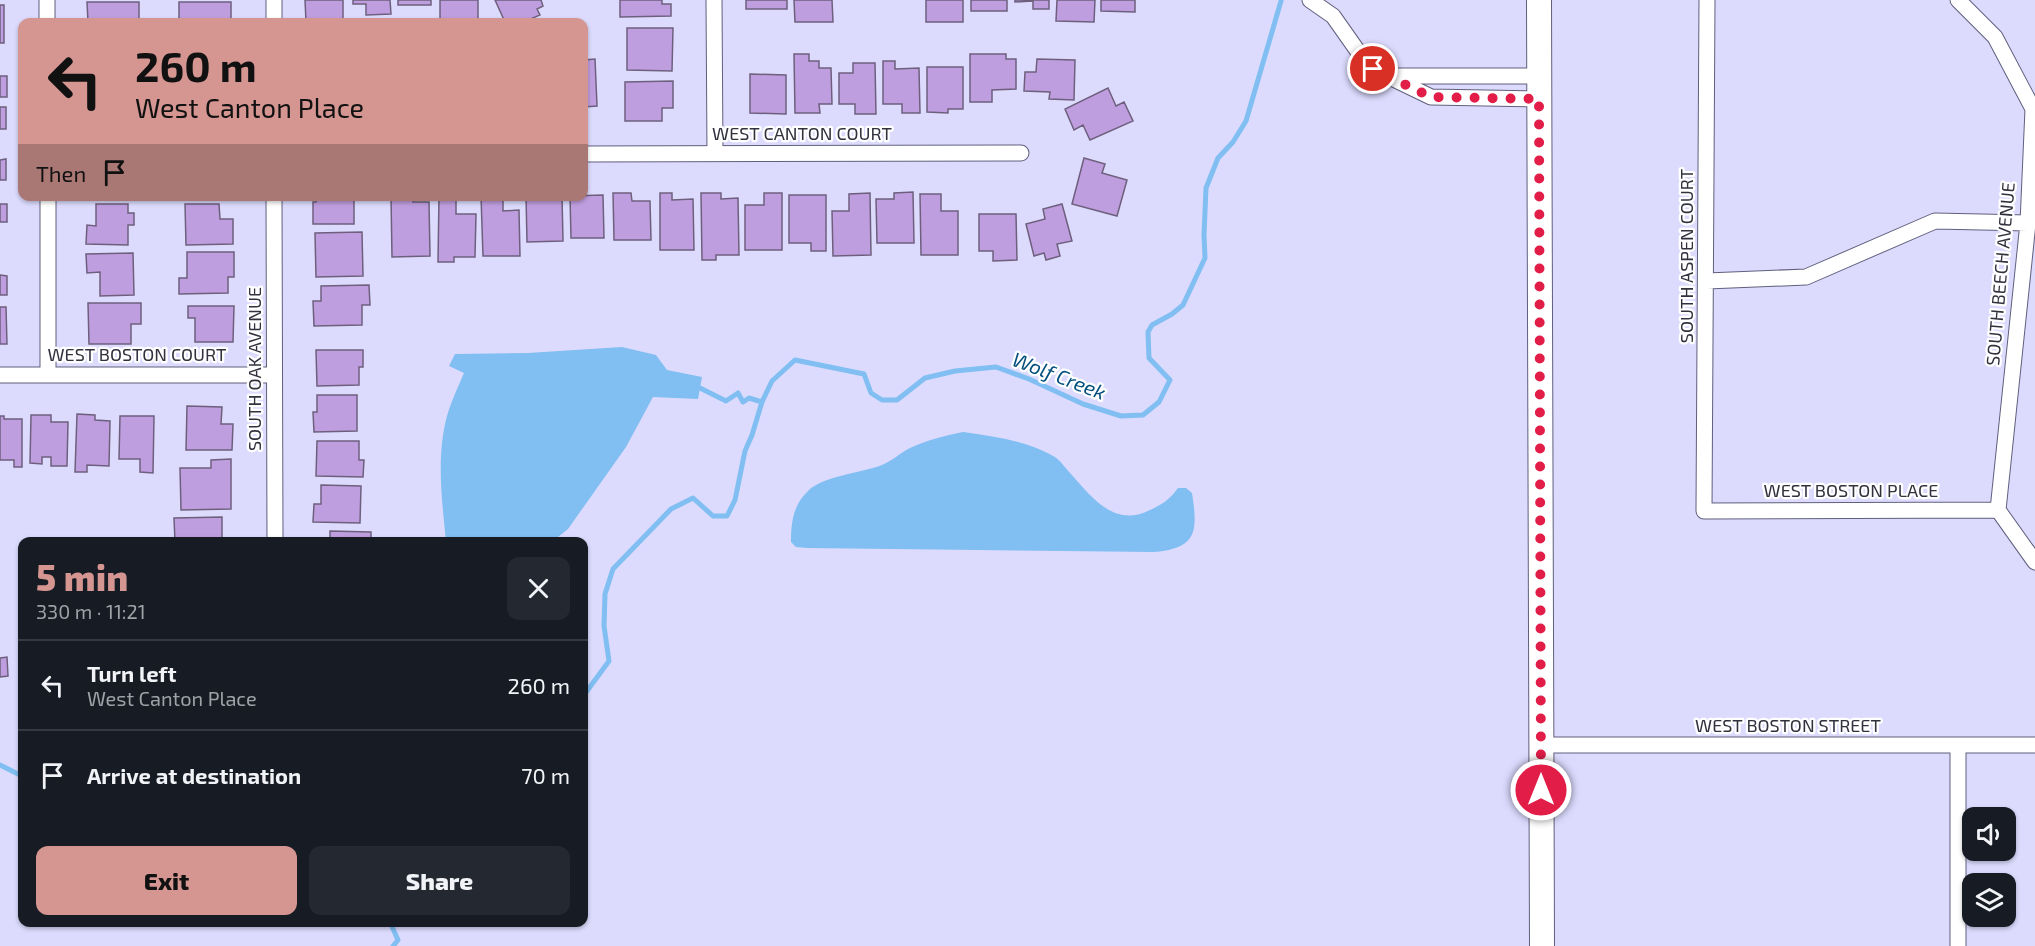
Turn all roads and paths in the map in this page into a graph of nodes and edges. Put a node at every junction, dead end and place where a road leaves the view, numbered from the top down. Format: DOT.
graph roads {
  1 [pos="47,0"];
  2 [pos="274,0"];
  3 [pos="714,0"];
  4 [pos="1310,0"];
  5 [pos="1539,0"];
  6 [pos="1707,0"];
  7 [pos="1958,0"];
  8 [pos="47,18"];
  9 [pos="274,18"];
  10 [pos="1386,76"];
  11 [pos="1539,87"];
  12 [pos="715,153"];
  13 [pos="1021,153"];
  14 [pos="588,154"];
  15 [pos="48,201"];
  16 [pos="274,201"];
  17 [pos="2028,223"];
  18 [pos="1707,281"];
  19 [pos="0,375"];
  20 [pos="48,375"];
  21 [pos="274,375"];
  22 [pos="1998,510"];
  23 [pos="1704,511"];
  24 [pos="275,537"];
  25 [pos="2035,562"];
  26 [pos="1541,745"];
  27 [pos="1958,745"];
  28 [pos="2035,746"];
  29 [pos="1542,946"];
  30 [pos="1958,946"];
  1 -- 8 [label="street"];
  2 -- 9 [label="street"];
  3 -- 12 [label="street"];
  4 -- 10 [label="street"];
  5 -- 11 [label="main road"];
  6 -- 18 [label="street, SOUTH ASPEN COURT"];
  7 -- 17 [label="street, SOUTH BEECH AVENUE"];
  10 -- 11 [label="street"];
  10 -- 11 [label="street"];
  11 -- 26 [label="main road"];
  12 -- 13 [label="street, WEST CANTON COURT"];
  12 -- 14 [label="street, WEST CANTON COURT"];
  15 -- 20 [label="street"];
  16 -- 21 [label="street, SOUTH OAK AVENUE"];
  17 -- 18 [label="street"];
  17 -- 22 [label="street, SOUTH BEECH AVENUE"];
  18 -- 23 [label="street, SOUTH ASPEN COURT"];
  19 -- 20 [label="street, WEST BOSTON COURT"];
  20 -- 21 [label="street, WEST BOSTON COURT"];
  21 -- 24 [label="street, SOUTH OAK AVENUE"];
  22 -- 23 [label="street, WEST BOSTON PLACE"];
  22 -- 25 [label="street"];
  26 -- 27 [label="street, WEST BOSTON STREET"];
  26 -- 29 [label="main road"];
  27 -- 28 [label="street, WEST BOSTON STREET"];
  27 -- 30 [label="street"];
}
